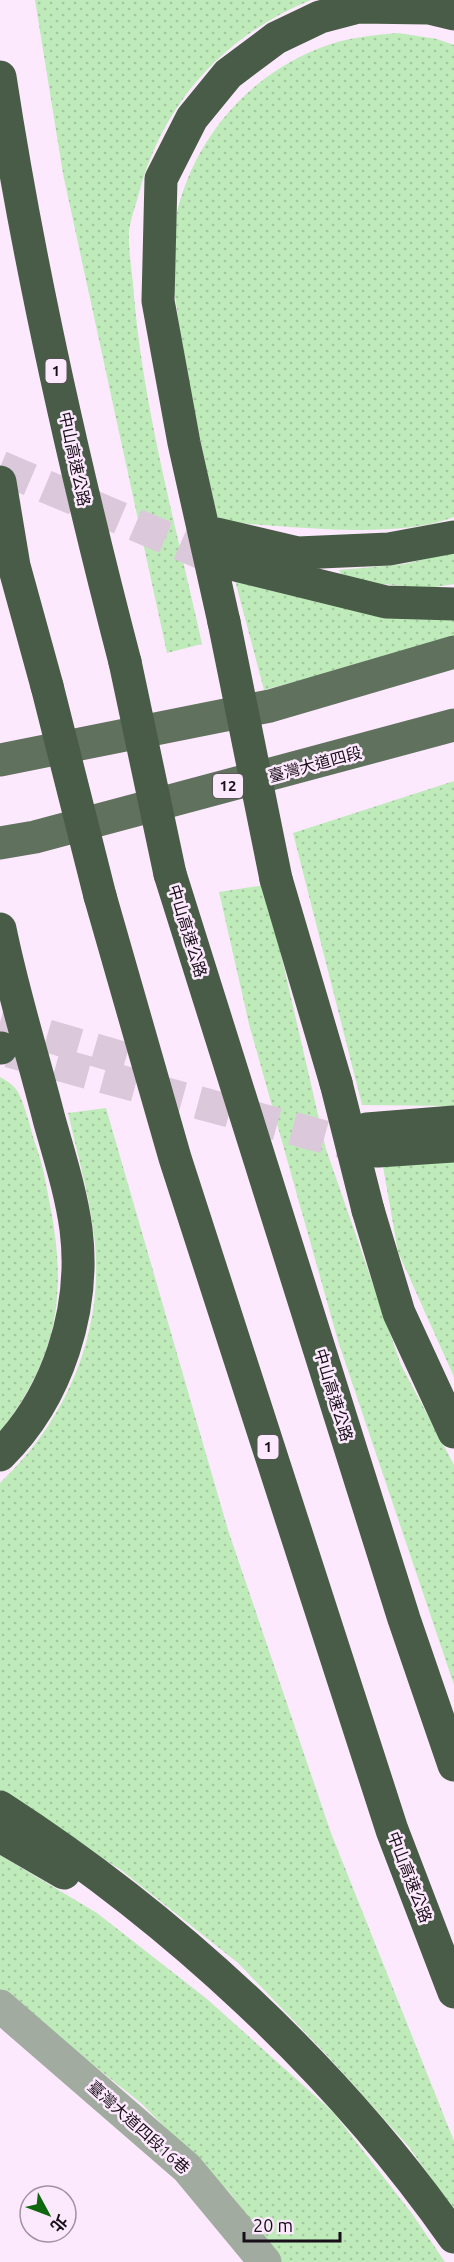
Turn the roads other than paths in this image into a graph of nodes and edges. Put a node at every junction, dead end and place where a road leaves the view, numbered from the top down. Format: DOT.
graph roads {
  1 [pos="454,14"];
  2 [pos="0,77"];
  3 [pos="0,482"];
  4 [pos="454,537"];
  5 [pos="454,603"];
  6 [pos="454,652"];
  7 [pos="454,725"];
  8 [pos="0,760"];
  9 [pos="0,843"];
  10 [pos="1,936"];
  11 [pos="454,1122"];
  12 [pos="454,1146"];
  13 [pos="454,1432"];
  14 [pos="0,1455"];
  15 [pos="454,1765"];
  16 [pos="0,1807"];
  17 [pos="0,1836"];
  18 [pos="180,1940"];
  19 [pos="454,1992"];
  20 [pos="0,2006"];
  21 [pos="454,2237"];
  22 [pos="265,2262"];
  1 -- 13 [label="highway, bridge"];
  2 -- 15 [label="highway, 中山高速公路 / 1, bridge"];
  3 -- 19 [label="highway, 中山高速公路 / 1, bridge"];
  4 -- 5 [label="highway"];
  6 -- 8 [label="main road"];
  7 -- 9 [label="main road, 臺灣大道四段 / 12"];
  10 -- 14 [label="highway"];
  11 -- 12 [label="highway"];
  16 -- 18 [label="highway"];
  17 -- 18 [label="highway"];
  18 -- 21 [label="highway"];
  20 -- 22 [label="street, 臺灣大道四段16巷"];
}
